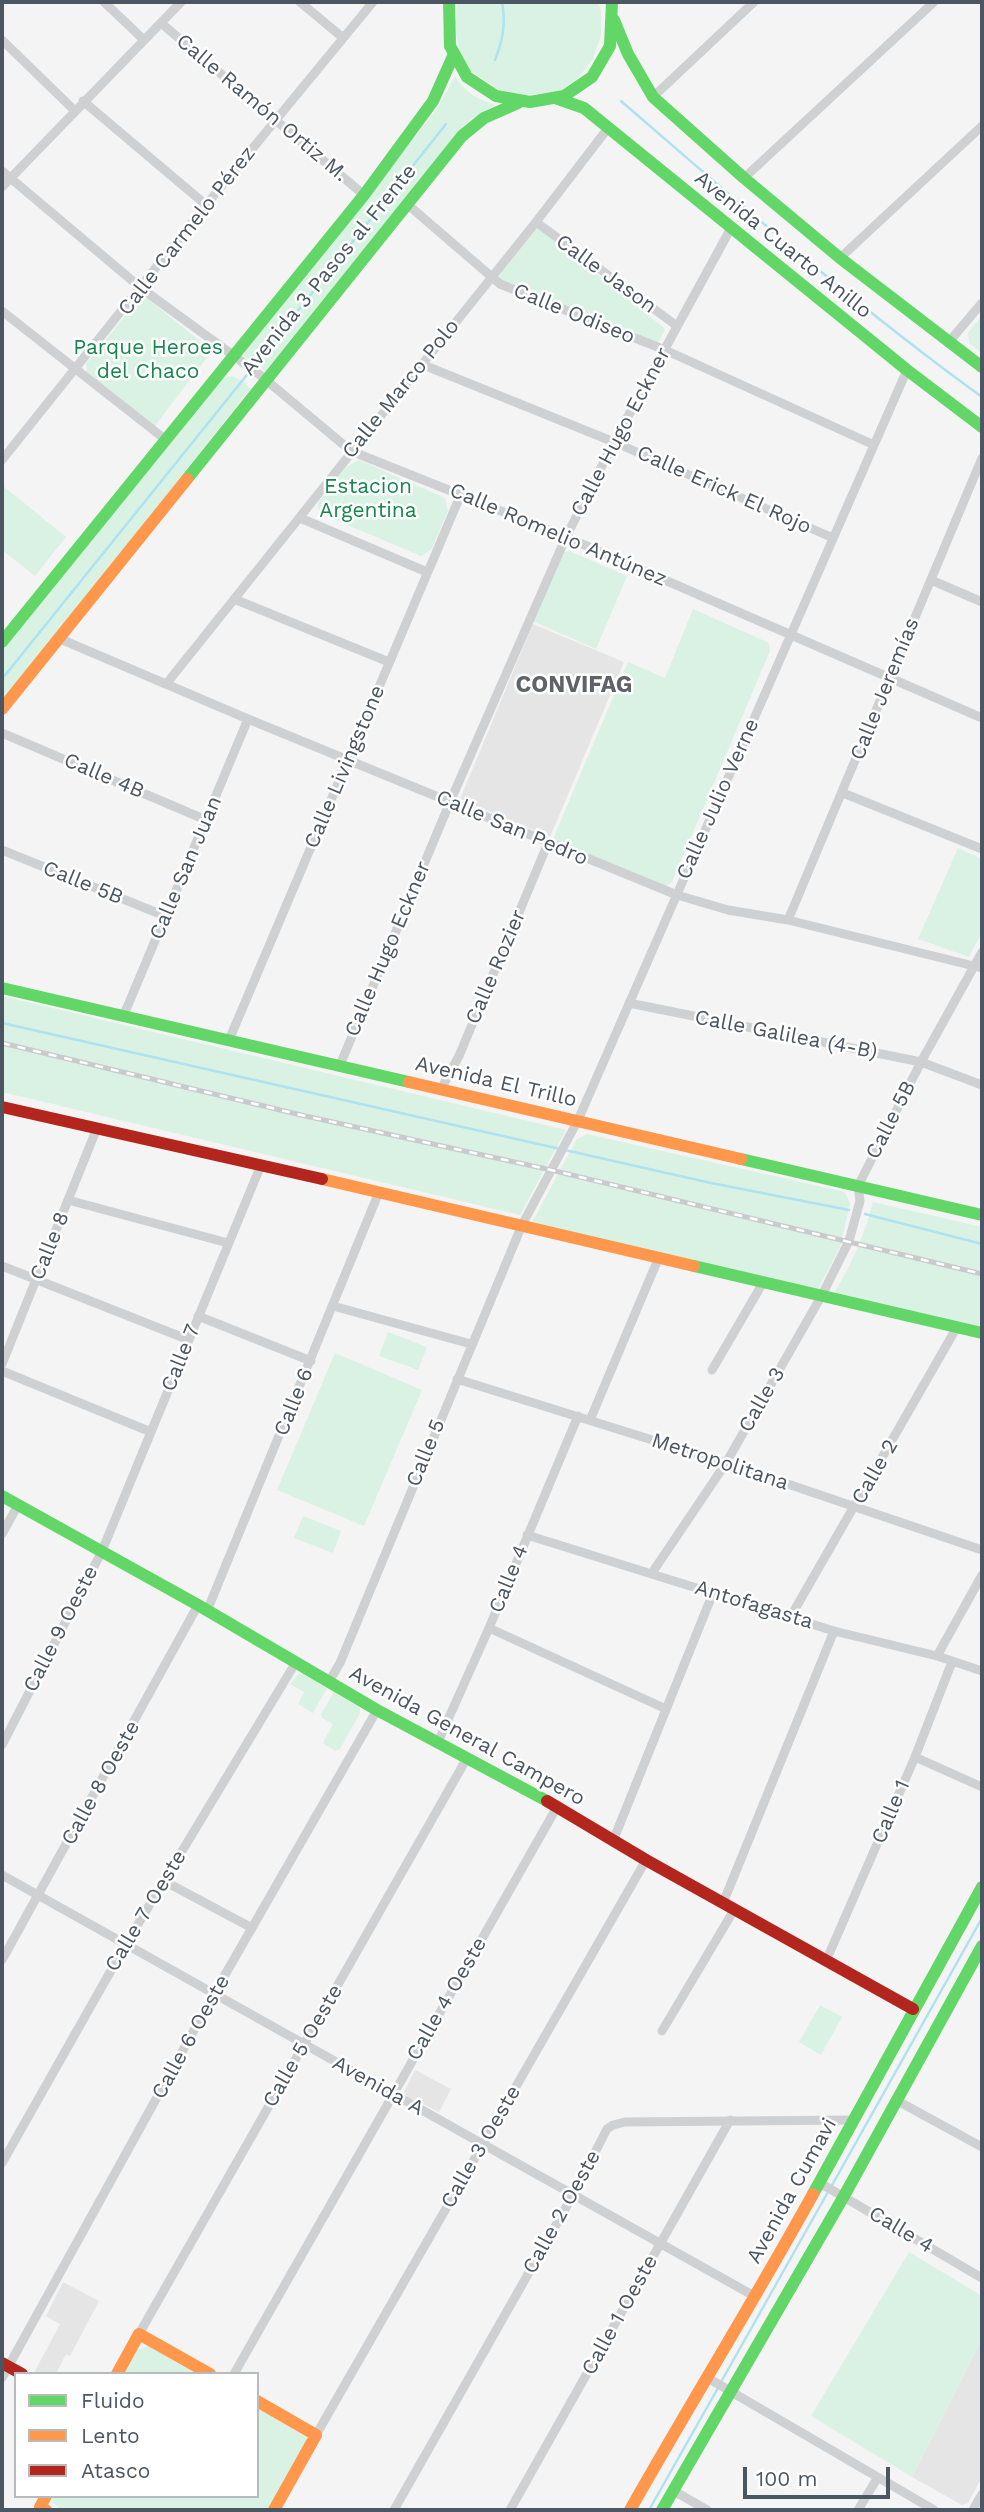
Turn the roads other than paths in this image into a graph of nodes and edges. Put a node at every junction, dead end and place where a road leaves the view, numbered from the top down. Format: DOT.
graph roads {
  1 [pos="104,2"];
  2 [pos="181,2"];
  3 [pos="300,2"];
  4 [pos="373,2"];
  5 [pos="448,2"];
  6 [pos="754,2"];
  7 [pos="934,2"];
  8 [pos="613,9"];
  9 [pos="161,23"];
  10 [pos="342,37"];
  11 [pos="143,39"];
  12 [pos="2,40"];
  13 [pos="454,54"];
  14 [pos="653,97"];
  15 [pos="558,99"];
  16 [pos="83,101"];
  17 [pos="518,103"];
  18 [pos="74,110"];
  19 [pos="276,119"];
  20 [pos="982,126"];
  21 [pos="608,128"];
  22 [pos="2,171"];
  23 [pos="10,178"];
  24 [pos="744,178"];
  25 [pos="2,187"];
  26 [pos="364,195"];
  27 [pos="407,204"];
  28 [pos="206,205"];
  29 [pos="536,222"];
  30 [pos="731,228"];
  31 [pos="840,258"];
  32 [pos="492,275"];
  33 [pos="141,288"];
  34 [pos="982,303"];
  35 [pos="3,315"];
  36 [pos="677,326"];
  37 [pos="947,343"];
  38 [pos="665,350"];
  39 [pos="237,359"];
  40 [pos="421,363"];
  41 [pos="982,367"];
  42 [pos="76,370"];
  43 [pos="907,370"];
  44 [pos="262,377"];
  45 [pos="982,427"];
  46 [pos="166,440"];
  47 [pos="614,442"];
  48 [pos="874,445"];
  49 [pos="351,451"];
  50 [pos="982,458"];
  51 [pos="2,460"];
  52 [pos="461,494"];
  53 [pos="300,518"];
  54 [pos="566,537"];
  55 [pos="833,538"];
  56 [pos="427,572"];
  57 [pos="931,580"];
  58 [pos="234,599"];
  59 [pos="982,602"];
  60 [pos="791,635"];
  61 [pos="58,638"];
  62 [pos="2,642"];
  63 [pos="389,662"];
  64 [pos="888,677"];
  65 [pos="167,683"];
  66 [pos="2,709"];
  67 [pos="982,718"];
  68 [pos="248,719"];
  69 [pos="2,733"];
  70 [pos="348,759"];
  71 [pos="843,793"];
  72 [pos="450,802"];
  73 [pos="206,820"];
  74 [pos="548,844"];
  75 [pos="982,849"];
  76 [pos="2,850"];
  77 [pos="677,895"];
  78 [pos="165,916"];
  79 [pos="788,920"];
  80 [pos="982,952"];
  81 [pos="979,966"];
  82 [pos="2,988"];
  83 [pos="629,1003"];
  84 [pos="123,1017"];
  85 [pos="229,1040"];
  86 [pos="920,1062"];
  87 [pos="340,1065"];
  88 [pos="982,1085"];
  89 [pos="440,1089"];
  90 [pos="2,1107"];
  91 [pos="577,1123"];
  92 [pos="97,1128"];
  93 [pos="261,1165"];
  94 [pos="858,1186"];
  95 [pos="379,1192"];
  96 [pos="68,1200"];
  97 [pos="982,1215"];
  98 [pos="522,1225"];
  99 [pos="228,1243"];
  100 [pos="659,1257"];
  101 [pos="2,1266"];
  102 [pos="36,1279"];
  103 [pos="764,1281"];
  104 [pos="822,1295"];
  105 [pos="333,1306"];
  106 [pos="198,1316"];
  107 [pos="957,1327"];
  108 [pos="982,1333"];
  109 [pos="189,1340"];
  110 [pos="471,1344"];
  111 [pos="311,1361"];
  112 [pos="2,1364"];
  113 [pos="712,1370"];
  114 [pos="2,1371"];
  115 [pos="457,1379"];
  116 [pos="578,1416"];
  117 [pos="590,1420"];
  118 [pos="151,1432"];
  119 [pos="726,1463"];
  120 [pos="2,1496"];
  121 [pos="18,1505"];
  122 [pos="854,1507"];
  123 [pos="2,1534"];
  124 [pos="527,1535"];
  125 [pos="982,1550"];
  126 [pos="102,1551"];
  127 [pos="652,1573"];
  128 [pos="982,1575"];
  129 [pos="713,1593"];
  130 [pos="203,1608"];
  131 [pos="791,1616"];
  132 [pos="489,1628"];
  133 [pos="834,1630"];
  134 [pos="937,1656"];
  135 [pos="296,1662"];
  136 [pos="952,1662"];
  137 [pos="982,1671"];
  138 [pos="330,1680"];
  139 [pos="666,1709"];
  140 [pos="377,1710"];
  141 [pos="438,1742"];
  142 [pos="2,1745"];
  143 [pos="915,1757"];
  144 [pos="467,1758"];
  145 [pos="982,1787"];
  146 [pos="557,1807"];
  147 [pos="613,1840"];
  148 [pos="646,1860"];
  149 [pos="2,1875"];
  150 [pos="164,1881"];
  151 [pos="982,1887"];
  152 [pos="39,1895"];
  153 [pos="729,1906"];
  154 [pos="252,1928"];
  155 [pos="126,1944"];
  156 [pos="982,1946"];
  157 [pos="2,1960"];
  158 [pos="826,1961"];
  159 [pos="214,1994"];
  160 [pos="914,2009"];
  161 [pos="662,2031"];
  162 [pos="304,2044"];
  163 [pos="393,2094"];
  164 [pos="896,2100"];
  165 [pos="730,2120"];
  166 [pos="854,2120"];
  167 [pos="483,2145"];
  168 [pos="982,2147"];
  169 [pos="2,2162"];
  170 [pos="832,2189"];
  171 [pos="573,2195"];
  172 [pos="660,2244"];
  173 [pos="982,2278"];
  174 [pos="755,2297"];
  175 [pos="139,2334"];
  176 [pos="4,2369"];
  177 [pos="118,2372"];
  178 [pos="206,2372"];
  179 [pos="235,2372"];
  180 [pos="708,2378"];
  181 [pos="727,2387"];
  182 [pos="259,2402"];
  183 [pos="316,2435"];
  184 [pos="878,2477"];
  185 [pos="674,2491"];
  186 [pos="982,2494"];
  187 [pos="274,2510"];
  188 [pos="394,2510"];
  189 [pos="510,2510"];
  190 [pos="630,2510"];
  191 [pos="662,2510"];
  192 [pos="706,2510"];
  193 [pos="858,2510"];
  194 [pos="934,2510"];
  195 [pos="973,2510"];
  1 -- 11 [label="street, Calle Ramón Ortiz M."];
  2 -- 9 [label="street"];
  3 -- 10 [label="street"];
  4 -- 10 [label="street, Calle Carmelo Pérez"];
  5 -- 13 [label="main road"];
  6 -- 14 [label="street"];
  7 -- 24 [label="street"];
  8 -- 14 [label="main road, Avenida Cuarto Anillo"];
  8 -- 15 [label="main road"];
  9 -- 11 [label="street"];
  9 -- 19 [label="street, Calle Ramón Ortiz M."];
  10 -- 19 [label="street, Calle Carmelo Pérez"];
  11 -- 16 [label="street"];
  12 -- 18 [label="street"];
  13 -- 17 [label="main road"];
  13 -- 26 [label="main road, Avenida 3 Pasos al Frente"];
  14 -- 24 [label="main road, Avenida Cuarto Anillo"];
  15 -- 17 [label="main road"];
  15 -- 21 [label="main road, Avenida Cuarto Anillo"];
  16 -- 18 [label="street"];
  16 -- 28 [label="street"];
  17 -- 27 [label="main road, Avenida 3 Pasos al Frente"];
  18 -- 23 [label="street"];
  19 -- 26 [label="street, Calle Ramón Ortiz M."];
  19 -- 28 [label="street, Calle Carmelo Pérez"];
  20 -- 31 [label="street"];
  21 -- 29 [label="street, Calle Marco Polo"];
  21 -- 30 [label="main road, Avenida Cuarto Anillo"];
  22 -- 23 [label="street, Calle Romelio Antúnez"];
  23 -- 25 [label="street"];
  23 -- 33 [label="street, Calle Romelio Antúnez"];
  24 -- 31 [label="main road, Avenida Cuarto Anillo"];
  26 -- 39 [label="main road, Avenida 3 Pasos al Frente"];
  27 -- 32 [label="street, Calle Odiseo"];
  27 -- 44 [label="main road, Avenida 3 Pasos al Frente"];
  28 -- 33 [label="street, Calle Carmelo Pérez"];
  29 -- 32 [label="street, Calle Marco Polo"];
  29 -- 36 [label="street, Calle Jason"];
  30 -- 36 [label="street, Calle Hugo Eckner"];
  30 -- 43 [label="main road, Avenida Cuarto Anillo"];
  31 -- 37 [label="main road, Avenida Cuarto Anillo"];
  32 -- 38 [label="street, Calle Odiseo"];
  32 -- 40 [label="street, Calle Marco Polo"];
  33 -- 39 [label="street, Calle Romelio Antúnez"];
  33 -- 42 [label="street, Calle Carmelo Pérez"];
  34 -- 37 [label="street"];
  35 -- 42 [label="street"];
  36 -- 38 [label="street, Calle Hugo Eckner"];
  37 -- 41 [label="main road, Avenida Cuarto Anillo"];
  38 -- 47 [label="street, Calle Hugo Eckner"];
  38 -- 48 [label="street, Calle Odiseo"];
  39 -- 44 [label="street, Calle Romelio Antúnez"];
  39 -- 46 [label="main road, Avenida 3 Pasos al Frente"];
  40 -- 47 [label="street, Calle Erick El Rojo"];
  40 -- 49 [label="street, Calle Marco Polo"];
  42 -- 46 [label="street"];
  42 -- 51 [label="street, Calle Carmelo Pérez"];
  43 -- 45 [label="main road, Avenida Cuarto Anillo"];
  43 -- 48 [label="street, Calle Julio Verne"];
  44 -- 49 [label="street, Calle Romelio Antúnez"];
  44 -- 61 [label="main road, Avenida 3 Pasos al Frente"];
  46 -- 62 [label="main road, Avenida 3 Pasos al Frente"];
  47 -- 54 [label="street, Calle Hugo Eckner"];
  47 -- 55 [label="street, Calle Erick El Rojo"];
  48 -- 55 [label="street, Calle Julio Verne"];
  49 -- 52 [label="street, Calle Romelio Antúnez"];
  49 -- 53 [label="street, Calle Marco Polo"];
  50 -- 57 [label="street, Calle Jeremías"];
  52 -- 54 [label="street, Calle Romelio Antúnez"];
  52 -- 56 [label="street, Calle Livingstone"];
  53 -- 56 [label="street"];
  53 -- 58 [label="street, Calle Marco Polo"];
  54 -- 60 [label="street, Calle Romelio Antúnez"];
  54 -- 72 [label="street, Calle Hugo Eckner"];
  55 -- 60 [label="street, Calle Julio Verne"];
  56 -- 63 [label="street, Calle Livingstone"];
  57 -- 59 [label="street"];
  57 -- 64 [label="street, Calle Jeremías"];
  58 -- 63 [label="street"];
  58 -- 65 [label="street, Calle Marco Polo"];
  60 -- 64 [label="street, Calle Romelio Antúnez"];
  60 -- 77 [label="street, Calle Julio Verne"];
  61 -- 65 [label="street, Calle San Pedro"];
  61 -- 66 [label="main road"];
  63 -- 70 [label="street, Calle Livingstone"];
  64 -- 67 [label="street, Calle Romelio Antúnez"];
  64 -- 71 [label="street, Calle Jeremías"];
  65 -- 68 [label="street, Calle San Pedro"];
  68 -- 70 [label="street, Calle San Pedro"];
  68 -- 73 [label="street, Calle San Juan"];
  69 -- 73 [label="street, Calle 4B"];
  70 -- 72 [label="street, Calle San Pedro"];
  70 -- 85 [label="street, Calle Livingstone"];
  71 -- 75 [label="street"];
  71 -- 79 [label="street, Calle Jeremías"];
  72 -- 74 [label="street, Calle San Pedro"];
  72 -- 87 [label="street, Calle Hugo Eckner"];
  73 -- 78 [label="street, Calle San Juan"];
  74 -- 77 [label="street, Calle San Pedro"];
  74 -- 89 [label="street, Calle Rozier"];
  76 -- 78 [label="street, Calle 5B"];
  77 -- 79 [label="street, Calle San Pedro"];
  77 -- 83 [label="street, Calle Julio Verne"];
  78 -- 84 [label="street, Calle San Juan"];
  79 -- 81 [label="street, Calle San Pedro"];
  80 -- 81 [label="street, Calle 5B"];
  81 -- 86 [label="street, Calle 5B"];
  82 -- 84 [label="main road, Avenida El Trillo"];
  83 -- 86 [label="street, Calle Galilea (4-B)"];
  83 -- 91 [label="street, Calle Julio Verne"];
  84 -- 85 [label="main road, Avenida El Trillo"];
  85 -- 87 [label="main road, Avenida El Trillo"];
  86 -- 88 [label="street, Calle Galilea (4-B)"];
  86 -- 94 [label="street, Calle 5B"];
  87 -- 89 [label="main road, Avenida El Trillo"];
  89 -- 91 [label="main road, Avenida El Trillo"];
  90 -- 92 [label="main road"];
  91 -- 94 [label="main road, Avenida El Trillo"];
  91 -- 98 [label="street, Calle Julio Verne"];
  92 -- 93 [label="main road"];
  92 -- 96 [label="street, Calle 8"];
  93 -- 95 [label="main road"];
  93 -- 99 [label="street, Calle 7"];
  94 -- 97 [label="main road, Avenida El Trillo"];
  94 -- 104 [label="street, Calle 5B"];
  95 -- 98 [label="main road"];
  95 -- 105 [label="street, Calle 6"];
  96 -- 99 [label="street"];
  96 -- 102 [label="street, Calle 8"];
  98 -- 100 [label="main road"];
  98 -- 110 [label="street, Calle 5"];
  99 -- 106 [label="street, Calle 7"];
  100 -- 103 [label="main road"];
  100 -- 117 [label="street"];
  101 -- 102 [label="street"];
  102 -- 109 [label="street"];
  102 -- 112 [label="street, Calle 8"];
  103 -- 104 [label="main road"];
  103 -- 113 [label="street"];
  104 -- 107 [label="main road"];
  104 -- 119 [label="street, Calle 3"];
  105 -- 110 [label="street"];
  105 -- 111 [label="street, Calle 6"];
  106 -- 109 [label="street, Calle 7"];
  106 -- 111 [label="street"];
  107 -- 108 [label="main road"];
  107 -- 122 [label="street, Calle 2"];
  109 -- 118 [label="street, Calle 7"];
  110 -- 115 [label="street, Calle 5"];
  111 -- 130 [label="street, Calle 6"];
  114 -- 118 [label="street"];
  115 -- 116 [label="street, Metropolitana"];
  115 -- 138 [label="street, Calle 5"];
  116 -- 117 [label="street, Metropolitana"];
  116 -- 124 [label="street, Calle 4"];
  117 -- 119 [label="street, Metropolitana"];
  118 -- 126 [label="street, Calle 7"];
  119 -- 122 [label="street, Metropolitana"];
  119 -- 127 [label="street, Calle 3"];
  120 -- 121 [label="main road, Avenida General Campero"];
  121 -- 123 [label="street"];
  121 -- 126 [label="main road, Avenida General Campero"];
  122 -- 125 [label="street, Metropolitana"];
  122 -- 131 [label="street, Calle 2"];
  124 -- 127 [label="street, Antofagasta"];
  124 -- 132 [label="street, Calle 4"];
  126 -- 130 [label="main road, Avenida General Campero"];
  126 -- 142 [label="street, Calle 9 Oeste"];
  127 -- 129 [label="street, Antofagasta"];
  128 -- 134 [label="street"];
  129 -- 131 [label="street, Antofagasta"];
  129 -- 139 [label="street"];
  130 -- 135 [label="main road, Avenida General Campero"];
  130 -- 152 [label="street, Calle 8 Oeste"];
  131 -- 133 [label="street, Antofagasta"];
  132 -- 139 [label="street"];
  132 -- 141 [label="street, Calle 4"];
  133 -- 134 [label="street, Antofagasta"];
  133 -- 153 [label="street"];
  134 -- 136 [label="street, Antofagasta"];
  135 -- 138 [label="main road, Avenida General Campero"];
  135 -- 150 [label="street, Calle 7 Oeste"];
  136 -- 137 [label="street, Antofagasta"];
  136 -- 143 [label="street, Calle 1"];
  138 -- 140 [label="main road, Avenida General Campero"];
  139 -- 147 [label="street"];
  140 -- 141 [label="main road, Avenida General Campero"];
  140 -- 154 [label="street, Calle 6 Oeste"];
  141 -- 144 [label="main road, Avenida General Campero"];
  143 -- 145 [label="street"];
  143 -- 158 [label="street, Calle 1"];
  144 -- 146 [label="main road, Avenida General Campero"];
  144 -- 162 [label="street, Calle 5 Oeste"];
  146 -- 147 [label="main road, Avenida General Campero"];
  146 -- 163 [label="street, Calle 4 Oeste"];
  147 -- 148 [label="main road, Avenida General Campero"];
  148 -- 153 [label="main road, Avenida General Campero"];
  148 -- 167 [label="street, Calle 3 Oeste"];
  149 -- 152 [label="street, Avenida A"];
  150 -- 154 [label="street"];
  150 -- 155 [label="street, Calle 7 Oeste"];
  151 -- 160 [label="main road, Avenida Cumavi"];
  152 -- 155 [label="street, Avenida A"];
  152 -- 157 [label="street, Calle 8 Oeste"];
  153 -- 158 [label="main road, Avenida General Campero"];
  153 -- 161 [label="street"];
  154 -- 159 [label="street, Calle 6 Oeste"];
  155 -- 159 [label="street, Avenida A"];
  155 -- 169 [label="street, Calle 7 Oeste"];
  156 -- 164 [label="main road, Avenida Cumavi"];
  158 -- 160 [label="main road, Avenida General Campero"];
  159 -- 162 [label="street, Avenida A"];
  159 -- 176 [label="street, Calle 6 Oeste"];
  160 -- 166 [label="main road, Avenida Cumavi"];
  162 -- 163 [label="street, Avenida A"];
  162 -- 175 [label="street, Calle 5 Oeste"];
  163 -- 167 [label="street, Avenida A"];
  163 -- 179 [label="street, Calle 4 Oeste"];
  164 -- 168 [label="street"];
  164 -- 170 [label="main road, Avenida Cumavi"];
  165 -- 166 [label="street, Calle 2 Oeste"];
  165 -- 171 [label="street, Calle 2 Oeste"];
  165 -- 172 [label="street, Calle 1 Oeste"];
  166 -- 170 [label="main road, Avenida Cumavi"];
  167 -- 171 [label="street, Avenida A"];
  167 -- 183 [label="street, Calle 3 Oeste"];
  170 -- 173 [label="street, Calle 4"];
  170 -- 174 [label="main road, Avenida Cumavi"];
  170 -- 181 [label="main road, Avenida Cumavi"];
  171 -- 172 [label="street, Avenida A"];
  171 -- 188 [label="street, Calle 2 Oeste"];
  172 -- 174 [label="street, Avenida A"];
  172 -- 189 [label="street, Calle 1 Oeste"];
  174 -- 180 [label="main road, Avenida Cumavi"];
  175 -- 177 [label="main road"];
  175 -- 178 [label="main road"];
  180 -- 181 [label="street"];
  180 -- 190 [label="main road, Avenida Cumavi"];
  181 -- 184 [label="street"];
  181 -- 185 [label="main road, Avenida Cumavi"];
  182 -- 183 [label="main road"];
  183 -- 187 [label="main road"];
  184 -- 193 [label="street"];
  184 -- 194 [label="street"];
  185 -- 191 [label="main road, Avenida Cumavi"];
  185 -- 192 [label="street"];
  186 -- 195 [label="street"];
}
